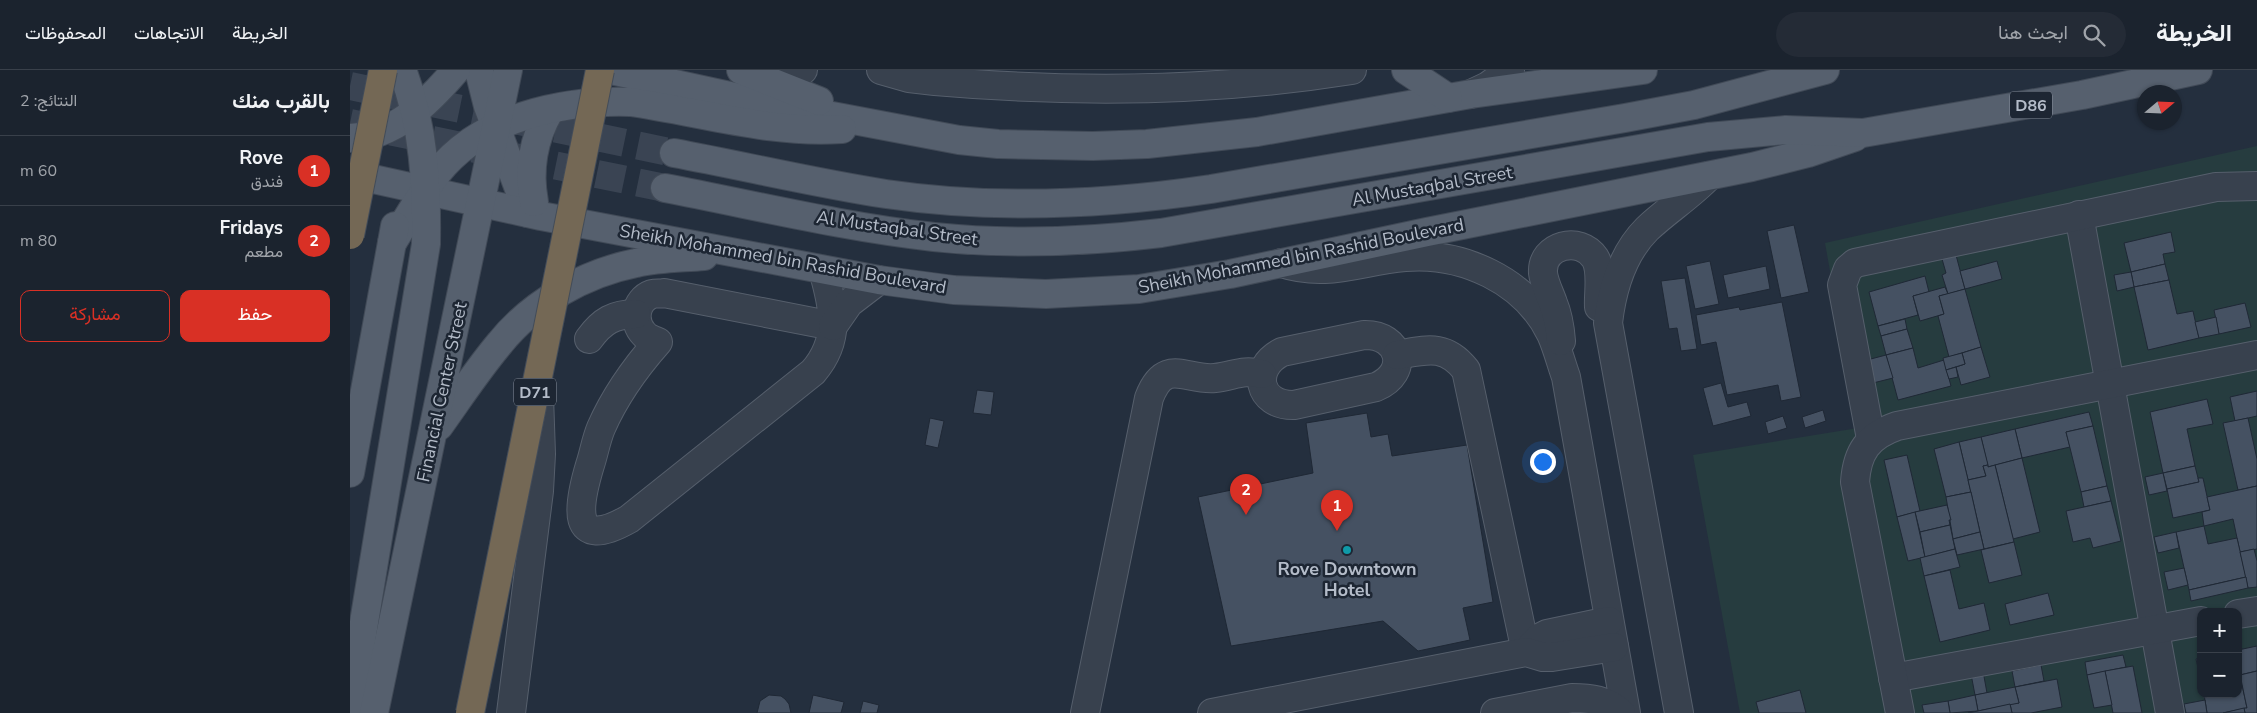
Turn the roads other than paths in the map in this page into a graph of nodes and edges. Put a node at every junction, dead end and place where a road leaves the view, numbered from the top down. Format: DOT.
graph roads {
  1 [pos="376,70"];
  2 [pos="383,70"];
  3 [pos="402,70"];
  4 [pos="425,70"];
  5 [pos="456,70"];
  6 [pos="479,70"];
  7 [pos="508,70"];
  8 [pos="600,70"];
  9 [pos="611,70"];
  10 [pos="803,70"];
  11 [pos="881,70"];
  12 [pos="1352,70"];
  13 [pos="1406,70"];
  14 [pos="1510,70"];
  15 [pos="1643,70"];
  16 [pos="1825,70"];
  17 [pos="2198,70"];
  18 [pos="749,73"];
  19 [pos="1460,96"];
  20 [pos="415,110"];
  21 [pos="550,110"];
  22 [pos="881,125"];
  23 [pos="496,126"];
  24 [pos="350,131"];
  25 [pos="1863,134"];
  26 [pos="350,138"];
  27 [pos="674,153"];
  28 [pos="350,174"];
  29 [pos="1709,176"];
  30 [pos="2257,186"];
  31 [pos="415,188"];
  32 [pos="665,188"];
  33 [pos="481,202"];
  34 [pos="533,214"];
  35 [pos="2079,215"];
  36 [pos="350,235"];
  37 [pos="736,253"];
  38 [pos="424,262"];
  39 [pos="1281,262"];
  40 [pos="823,270"];
  41 [pos="878,280"];
  42 [pos="384,281"];
  43 [pos="636,314"];
  44 [pos="833,326"];
  45 [pos="589,339"];
  46 [pos="350,354"];
  47 [pos="1396,355"];
  48 [pos="2257,356"];
  49 [pos="1615,369"];
  50 [pos="1262,374"];
  51 [pos="1566,377"];
  52 [pos="538,379"];
  53 [pos="2110,384"];
  54 [pos="360,410"];
  55 [pos="433,433"];
  56 [pos="1872,439"];
  57 [pos="350,473"];
  58 [pos="2257,610"];
  59 [pos="2242,613"];
  60 [pos="2197,622"];
  61 [pos="2154,630"];
  62 [pos="1612,634"];
  63 [pos="1526,652"];
  64 [pos="1893,678"];
  65 [pos="350,708"];
  66 [pos="1534,709"];
  67 [pos="374,713"];
  68 [pos="470,713"];
  69 [pos="512,713"];
  70 [pos="1085,713"];
  71 [pos="1212,713"];
  72 [pos="1495,713"];
  73 [pos="1621,713"];
  74 [pos="1626,713"];
  75 [pos="1679,713"];
  76 [pos="1900,713"];
  77 [pos="2170,713"];
  1 -- 24 [label="main road"];
  2 -- 36 [label="highway, bridge"];
  3 -- 20 [label="main road"];
  4 -- 20 [label="main road"];
  5 -- 20 [label="main road"];
  6 -- 23 [label="main road"];
  7 -- 23 [label="main road, Financial Center Street"];
  8 -- 52 [label="highway, D71, bridge"];
  9 -- 22 [label="main road"];
  10 -- 18 [label="street"];
  11 -- 12 [label="street"];
  13 -- 19 [label="main road"];
  14 -- 19 [label="street"];
  15 -- 19 [label="main road"];
  16 -- 27 [label="main road, Al Mustaqbal Street"];
  17 -- 25 [label="main road, Al Mustaqbal Street / D86"];
  18 -- 22 [label="main road"];
  19 -- 22 [label="main road"];
  20 -- 26 [label="main road"];
  20 -- 31 [label="main road"];
  21 -- 22 [label="main road"];
  21 -- 23 [label="main road"];
  21 -- 34 [label="main road"];
  23 -- 31 [label="main road"];
  23 -- 33 [label="main road, Financial Center Street"];
  23 -- 34 [label="main road"];
  25 -- 29 [label="main road, Sheikh Mohammed bin Rashid Boulevard"];
  25 -- 32 [label="main road, Al Mustaqbal Street / D86"];
  28 -- 31 [label="main road, Sheikh Mohammed bin Rashid Boulevard"];
  29 -- 39 [label="main road, Sheikh Mohammed bin Rashid Boulevard"];
  29 -- 49 [label="street"];
  30 -- 35 [label="street"];
  31 -- 33 [label="main road, Sheikh Mohammed bin Rashid Boulevard"];
  31 -- 38 [label="main road"];
  31 -- 42 [label="main road"];
  33 -- 34 [label="main road, Sheikh Mohammed bin Rashid Boulevard"];
  33 -- 55 [label="main road, Financial Center Street"];
  34 -- 37 [label="main road, Sheikh Mohammed bin Rashid Boulevard"];
  35 -- 53 [label="street"];
  35 -- 56 [label="street"];
  37 -- 40 [label="main road, Sheikh Mohammed bin Rashid Boulevard"];
  37 -- 55 [label="main road"];
  38 -- 42 [label="main road"];
  38 -- 65 [label="main road"];
  39 -- 41 [label="main road, Sheikh Mohammed bin Rashid Boulevard"];
  39 -- 51 [label="street"];
  40 -- 41 [label="main road, Sheikh Mohammed bin Rashid Boulevard"];
  40 -- 44 [label="street"];
  41 -- 44 [label="street"];
  42 -- 54 [label="main road"];
  43 -- 44 [label="street"];
  43 -- 44 [label="street"];
  43 -- 45 [label="street"];
  46 -- 54 [label="main road"];
  47 -- 50 [label="street"];
  47 -- 50 [label="street"];
  47 -- 63 [label="street"];
  48 -- 53 [label="street"];
  49 -- 51 [label="street"];
  49 -- 75 [label="street"];
  50 -- 70 [label="street"];
  51 -- 62 [label="street"];
  52 -- 68 [label="highway, D71, bridge"];
  52 -- 69 [label="street, bridge"];
  53 -- 56 [label="street"];
  53 -- 61 [label="street"];
  54 -- 57 [label="main road"];
  55 -- 67 [label="main road, Financial Center Street"];
  56 -- 64 [label="street"];
  58 -- 59 [label="street"];
  60 -- 61 [label="street"];
  61 -- 64 [label="street"];
  61 -- 77 [label="street"];
  62 -- 63 [label="street"];
  62 -- 74 [label="street"];
  63 -- 71 [label="street"];
  64 -- 76 [label="street"];
  66 -- 72 [label="street"];
  66 -- 73 [label="street"];
}
